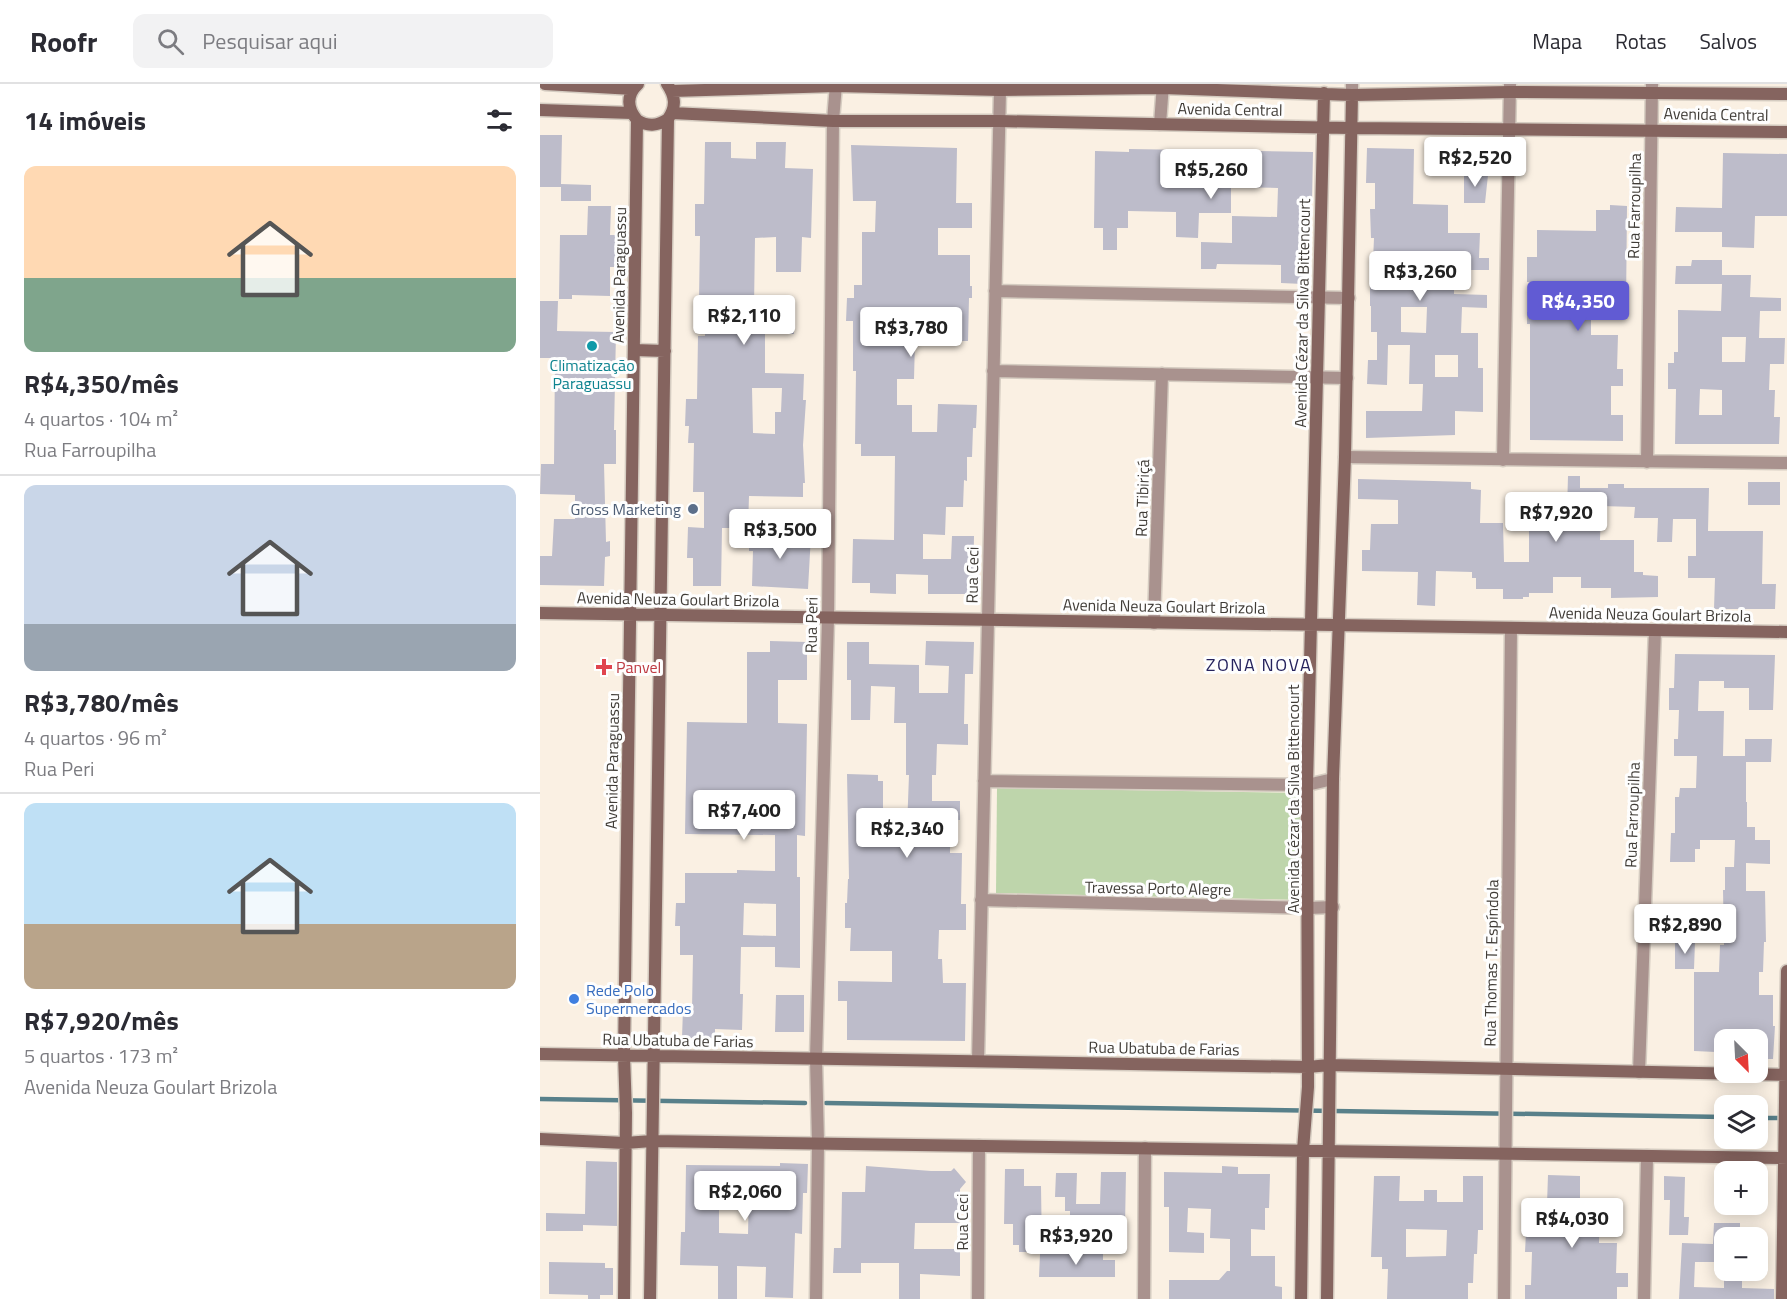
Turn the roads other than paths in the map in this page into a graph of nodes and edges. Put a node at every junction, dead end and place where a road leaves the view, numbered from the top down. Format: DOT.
graph roads {
  1 [pos="544,84"];
  2 [pos="836,85"];
  3 [pos="636,86"];
  4 [pos="668,86"];
  5 [pos="1163,86"];
  6 [pos="1510,88"];
  7 [pos="1324,89"];
  8 [pos="1352,89"];
  9 [pos="1652,89"];
  10 [pos="1000,90"];
  11 [pos="1787,94"];
  12 [pos="540,110"];
  13 [pos="670,116"];
  14 [pos="634,117"];
  15 [pos="833,121"];
  16 [pos="999,121"];
  17 [pos="1160,124"];
  18 [pos="1323,127"];
  19 [pos="1350,128"];
  20 [pos="1510,129"];
  21 [pos="1652,129"];
  22 [pos="1787,132"];
  23 [pos="995,291"];
  24 [pos="1318,297"];
  25 [pos="1349,298"];
  26 [pos="634,350"];
  27 [pos="665,351"];
  28 [pos="993,371"];
  29 [pos="1162,374"];
  30 [pos="1317,377"];
  31 [pos="1347,378"];
  32 [pos="1345,457"];
  33 [pos="1503,460"];
  34 [pos="1647,462"];
  35 [pos="1787,464"];
  36 [pos="540,613"];
  37 [pos="630,615"];
  38 [pos="660,615"];
  39 [pos="828,618"];
  40 [pos="988,620"];
  41 [pos="1154,623"];
  42 [pos="1312,625"];
  43 [pos="1338,625"];
  44 [pos="1511,628"];
  45 [pos="1655,630"];
  46 [pos="1787,633"];
  47 [pos="1333,779"];
  48 [pos="984,782"];
  49 [pos="1307,785"];
  50 [pos="981,900"];
  51 [pos="1333,907"];
  52 [pos="1309,908"];
  53 [pos="1787,971"];
  54 [pos="540,1054"];
  55 [pos="624,1055"];
  56 [pos="653,1056"];
  57 [pos="816,1058"];
  58 [pos="978,1061"];
  59 [pos="1329,1065"];
  60 [pos="1308,1067"];
  61 [pos="1507,1070"];
  62 [pos="1639,1072"];
  63 [pos="1786,1075"];
  64 [pos="540,1139"];
  65 [pos="652,1141"];
  66 [pos="625,1143"];
  67 [pos="818,1143"];
  68 [pos="979,1146"];
  69 [pos="1145,1148"];
  70 [pos="1303,1150"];
  71 [pos="1329,1150"];
  72 [pos="1506,1154"];
  73 [pos="1647,1155"];
  74 [pos="1785,1158"];
  75 [pos="624,1299"];
  76 [pos="650,1299"];
  77 [pos="816,1299"];
  78 [pos="978,1299"];
  79 [pos="1143,1299"];
  80 [pos="1301,1299"];
  81 [pos="1327,1299"];
  82 [pos="1504,1299"];
  83 [pos="1644,1299"];
  84 [pos="1782,1299"];
  1 -- 3 [label="street"];
  2 -- 4 [label="street, Avenida Central"];
  2 -- 10 [label="street, Avenida Central"];
  2 -- 15 [label="street, Rua Peri"];
  3 -- 14 [label="street, Avenida Paraguassu"];
  4 -- 13 [label="street"];
  5 -- 7 [label="street, Avenida Central"];
  5 -- 10 [label="street, Avenida Central"];
  5 -- 17 [label="street"];
  6 -- 8 [label="street, Avenida Central"];
  6 -- 9 [label="street, Avenida Central"];
  6 -- 20 [label="street"];
  7 -- 8 [label="street, Avenida Central"];
  7 -- 18 [label="street, Avenida Cézar da Silva Bittencourt"];
  8 -- 19 [label="street"];
  9 -- 11 [label="street, Avenida Central"];
  9 -- 21 [label="street, Rua Farroupilha"];
  10 -- 16 [label="street, Rua Ceci"];
  12 -- 14 [label="street, Avenida Central"];
  13 -- 14 [label="street, Avenida Central"];
  13 -- 15 [label="street, Avenida Central"];
  13 -- 27 [label="street"];
  14 -- 26 [label="street, Avenida Paraguassu"];
  15 -- 16 [label="street, Avenida Central"];
  15 -- 39 [label="street, Rua Peri"];
  16 -- 17 [label="street, Avenida Central"];
  16 -- 23 [label="street, Rua Ceci"];
  17 -- 18 [label="street, Avenida Central"];
  18 -- 19 [label="street, Avenida Central"];
  18 -- 24 [label="street, Avenida Cézar da Silva Bittencourt"];
  19 -- 20 [label="street, Avenida Central"];
  19 -- 25 [label="street"];
  20 -- 21 [label="street, Avenida Central"];
  20 -- 33 [label="street"];
  21 -- 22 [label="street, Avenida Central"];
  21 -- 34 [label="street, Rua Farroupilha"];
  23 -- 24 [label="street"];
  23 -- 28 [label="street, Rua Ceci"];
  24 -- 25 [label="street"];
  24 -- 30 [label="street, Avenida Cézar da Silva Bittencourt"];
  25 -- 31 [label="street"];
  26 -- 27 [label="street"];
  26 -- 37 [label="street, Avenida Paraguassu"];
  27 -- 38 [label="street"];
  28 -- 29 [label="street"];
  28 -- 40 [label="street, Rua Ceci"];
  29 -- 30 [label="street"];
  29 -- 41 [label="street, Rua Tibiriçá"];
  30 -- 31 [label="street"];
  30 -- 42 [label="street, Avenida Cézar da Silva Bittencourt"];
  31 -- 32 [label="street"];
  32 -- 33 [label="street"];
  32 -- 43 [label="street"];
  33 -- 34 [label="street"];
  34 -- 35 [label="street"];
  36 -- 37 [label="street, Avenida Neuza Goulart Brizola"];
  37 -- 38 [label="street, Avenida Neuza Goulart Brizola"];
  37 -- 55 [label="street, Avenida Paraguassu"];
  38 -- 39 [label="street, Avenida Neuza Goulart Brizola"];
  38 -- 56 [label="street"];
  39 -- 40 [label="street, Avenida Neuza Goulart Brizola"];
  39 -- 57 [label="street, Rua Peri"];
  40 -- 41 [label="street, Avenida Neuza Goulart Brizola"];
  40 -- 48 [label="street, Rua Ceci"];
  41 -- 42 [label="street, Avenida Neuza Goulart Brizola"];
  42 -- 43 [label="street, Avenida Neuza Goulart Brizola"];
  42 -- 49 [label="street, Avenida Cézar da Silva Bittencourt"];
  43 -- 44 [label="street, Avenida Neuza Goulart Brizola"];
  43 -- 47 [label="street"];
  44 -- 45 [label="street, Avenida Neuza Goulart Brizola"];
  44 -- 61 [label="street, Rua Thomas T. Espíndola"];
  45 -- 46 [label="street, Avenida Neuza Goulart Brizola"];
  45 -- 62 [label="street, Rua Farroupilha"];
  47 -- 49 [label="street"];
  47 -- 51 [label="street"];
  48 -- 49 [label="street"];
  48 -- 50 [label="street, Rua Ceci"];
  49 -- 52 [label="street, Avenida Cézar da Silva Bittencourt"];
  50 -- 52 [label="street, Travessa Porto Alegre"];
  50 -- 58 [label="street, Rua Ceci"];
  51 -- 52 [label="street, Travessa Porto Alegre"];
  51 -- 59 [label="street"];
  52 -- 60 [label="street, Avenida Cézar da Silva Bittencourt"];
  53 -- 63 [label="street"];
  54 -- 55 [label="street, Rua Ubatuba de Farias"];
  55 -- 56 [label="street, Rua Ubatuba de Farias"];
  55 -- 66 [label="street, Avenida Paraguassu"];
  56 -- 57 [label="street, Rua Ubatuba de Farias"];
  56 -- 65 [label="street"];
  57 -- 58 [label="street, Rua Ubatuba de Farias"];
  57 -- 67 [label="street, Rua Peri"];
  58 -- 60 [label="street, Rua Ubatuba de Farias"];
  59 -- 60 [label="street, Rua Ubatuba de Farias"];
  59 -- 61 [label="street, Rua Ubatuba de Farias"];
  59 -- 71 [label="street"];
  60 -- 70 [label="street, Avenida Cézar da Silva Bittencourt"];
  61 -- 62 [label="street, Rua Ubatuba de Farias"];
  61 -- 72 [label="street, Rua Thomas T. Espíndola"];
  62 -- 63 [label="street, Rua Ubatuba de Farias"];
  63 -- 74 [label="street"];
  64 -- 66 [label="street"];
  65 -- 66 [label="street"];
  65 -- 67 [label="street"];
  65 -- 76 [label="street"];
  66 -- 75 [label="street, Avenida Paraguassu"];
  67 -- 68 [label="street"];
  67 -- 77 [label="street"];
  68 -- 69 [label="street"];
  68 -- 78 [label="street, Rua Ceci"];
  69 -- 70 [label="street"];
  69 -- 79 [label="street"];
  70 -- 71 [label="street"];
  70 -- 80 [label="street, Avenida Cézar da Silva Bittencourt"];
  71 -- 72 [label="street"];
  71 -- 81 [label="street"];
  72 -- 73 [label="street"];
  72 -- 82 [label="street, Rua Thomas T. Espíndola"];
  73 -- 74 [label="street"];
  73 -- 83 [label="street"];
  74 -- 84 [label="street"];
}
